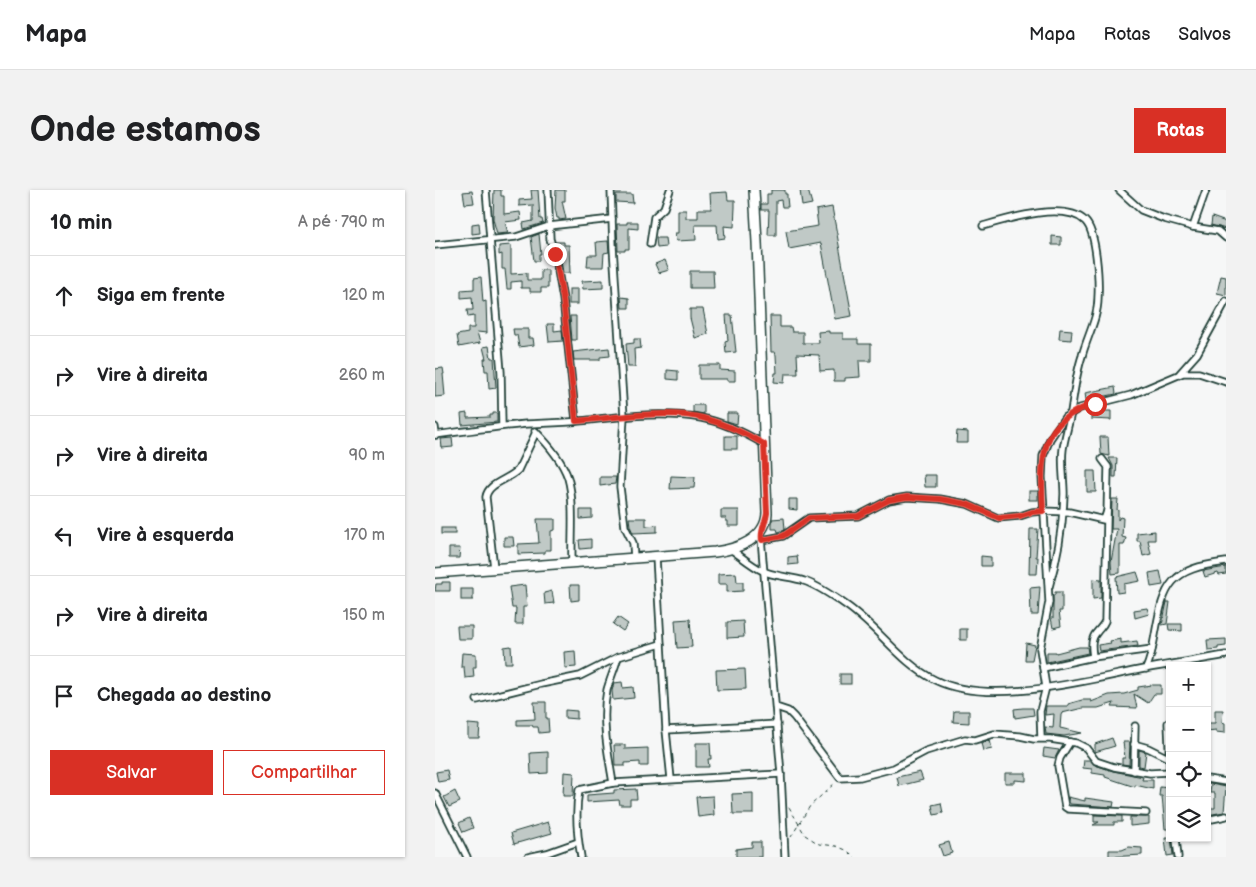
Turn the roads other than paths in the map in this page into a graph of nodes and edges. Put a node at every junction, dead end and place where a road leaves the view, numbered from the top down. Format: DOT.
graph roads {
  1 [pos="486,190"];
  2 [pos="548,190"];
  3 [pos="611,190"];
  4 [pos="671,190"];
  5 [pos="754,190"];
  6 [pos="1119,190"];
  7 [pos="1206,190"];
  8 [pos="612,219"];
  9 [pos="549,226"];
  10 [pos="983,226"];
  11 [pos="1193,227"];
  12 [pos="1226,238"];
  13 [pos="491,240"];
  14 [pos="650,244"];
  15 [pos="435,245"];
  16 [pos="1226,301"];
  17 [pos="1179,374"];
  18 [pos="1226,382"];
  19 [pos="1071,413"];
  20 [pos="624,416"];
  21 [pos="576,421"];
  22 [pos="529,424"];
  23 [pos="502,426"];
  24 [pos="435,427"];
  25 [pos="536,432"];
  26 [pos="436,435"];
  27 [pos="764,444"];
  28 [pos="1102,459"];
  29 [pos="1107,510"];
  30 [pos="1043,511"];
  31 [pos="1063,512"];
  32 [pos="761,536"];
  33 [pos="732,550"];
  34 [pos="656,556"];
  35 [pos="634,558"];
  36 [pos="1226,562"];
  37 [pos="572,563"];
  38 [pos="493,568"];
  39 [pos="435,572"];
  40 [pos="764,572"];
  41 [pos="1048,591"];
  42 [pos="661,644"];
  43 [pos="1152,649"];
  44 [pos="1226,655"];
  45 [pos="619,657"];
  46 [pos="1093,657"];
  47 [pos="1043,668"];
  48 [pos="1146,669"];
  49 [pos="1046,687"];
  50 [pos="477,700"];
  51 [pos="776,707"];
  52 [pos="777,724"];
  53 [pos="1135,726"];
  54 [pos="666,730"];
  55 [pos="1041,738"];
  56 [pos="1070,742"];
  57 [pos="1134,744"];
  58 [pos="1166,757"];
  59 [pos="1134,771"];
  60 [pos="1166,771"];
  61 [pos="781,774"];
  62 [pos="671,779"];
  63 [pos="1211,780"];
  64 [pos="1226,782"];
  65 [pos="613,783"];
  66 [pos="435,793"];
  67 [pos="1146,813"];
  68 [pos="1226,816"];
  69 [pos="1211,819"];
  70 [pos="578,842"];
  71 [pos="1176,842"];
  72 [pos="467,857"];
  73 [pos="528,857"];
  74 [pos="581,857"];
  75 [pos="785,857"];
  76 [pos="1178,857"];
  1 -- 13 [label="street"];
  2 -- 9 [label="street"];
  3 -- 8 [label="street"];
  4 -- 14 [label="street"];
  5 -- 27 [label="main road"];
  6 -- 11 [label="street"];
  7 -- 11 [label="street"];
  8 -- 9 [label="street"];
  8 -- 20 [label="street"];
  9 -- 13 [label="street"];
  9 -- 21 [label="street"];
  10 -- 19 [label="street"];
  11 -- 12 [label="street"];
  13 -- 15 [label="street"];
  13 -- 23 [label="street"];
  16 -- 17 [label="street"];
  17 -- 18 [label="street"];
  17 -- 19 [label="street"];
  19 -- 30 [label="street"];
  19 -- 31 [label="street"];
  20 -- 21 [label="street"];
  20 -- 27 [label="street"];
  20 -- 35 [label="street"];
  21 -- 22 [label="street"];
  22 -- 23 [label="street"];
  22 -- 25 [label="street"];
  23 -- 26 [label="street"];
  24 -- 26 [label="street"];
  25 -- 37 [label="street"];
  25 -- 38 [label="street"];
  27 -- 32 [label="main road"];
  28 -- 29 [label="street"];
  29 -- 31 [label="street"];
  29 -- 46 [label="street"];
  30 -- 31 [label="street"];
  30 -- 32 [label="street"];
  30 -- 41 [label="street"];
  31 -- 41 [label="street"];
  32 -- 33 [label="main road"];
  32 -- 40 [label="street"];
  33 -- 34 [label="main road"];
  33 -- 40 [label="street"];
  34 -- 35 [label="main road"];
  34 -- 42 [label="street"];
  35 -- 37 [label="main road"];
  36 -- 43 [label="street"];
  37 -- 38 [label="main road"];
  38 -- 39 [label="main road"];
  40 -- 49 [label="street"];
  40 -- 51 [label="street"];
  41 -- 47 [label="street"];
  42 -- 45 [label="street"];
  42 -- 54 [label="street"];
  43 -- 46 [label="street"];
  43 -- 48 [label="street"];
  44 -- 48 [label="street"];
  45 -- 50 [label="street"];
  45 -- 65 [label="street"];
  46 -- 47 [label="street"];
  47 -- 49 [label="street"];
  48 -- 49 [label="street"];
  49 -- 55 [label="street"];
  51 -- 52 [label="street"];
  51 -- 55 [label="street"];
  52 -- 54 [label="street"];
  52 -- 61 [label="street"];
  53 -- 57 [label="street"];
  54 -- 62 [label="street"];
  55 -- 56 [label="street"];
  56 -- 59 [label="street"];
  56 -- 67 [label="street"];
  57 -- 58 [label="street"];
  57 -- 59 [label="street"];
  59 -- 60 [label="street"];
  61 -- 62 [label="street"];
  61 -- 75 [label="street"];
  62 -- 65 [label="street"];
  63 -- 64 [label="street"];
  65 -- 70 [label="street"];
  66 -- 72 [label="street"];
  68 -- 69 [label="street"];
  70 -- 73 [label="street"];
  70 -- 74 [label="street"];
  71 -- 76 [label="street"];
}
